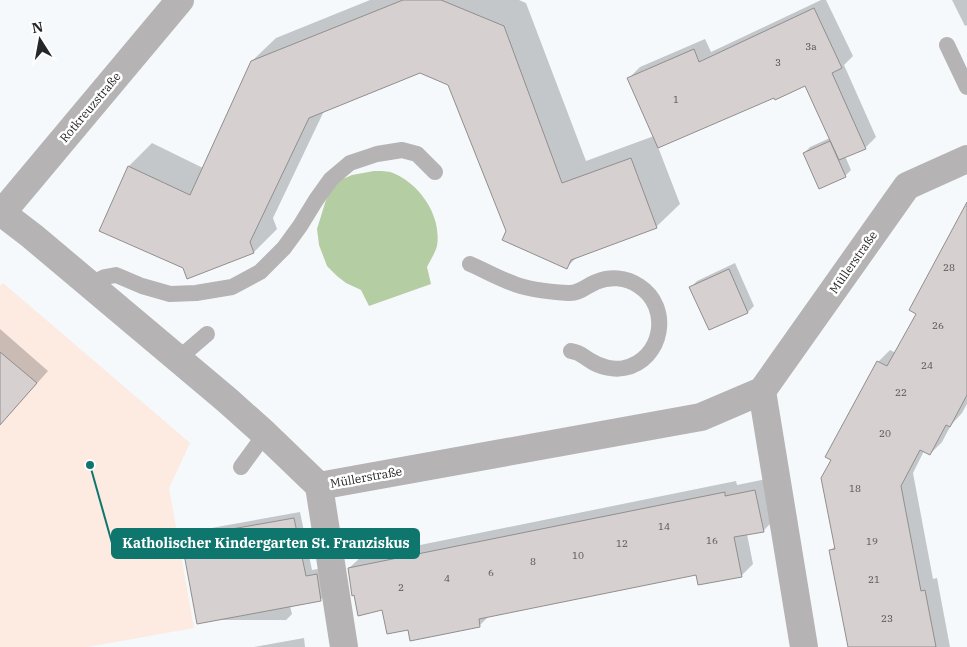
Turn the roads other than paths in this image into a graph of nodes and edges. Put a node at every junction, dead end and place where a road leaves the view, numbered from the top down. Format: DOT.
graph roads {
  1 [pos="180,0"];
  2 [pos="947,45"];
  3 [pos="967,87"];
  4 [pos="967,159"];
  5 [pos="435,172"];
  6 [pos="1,214"];
  7 [pos="470,264"];
  8 [pos="89,284"];
  9 [pos="207,334"];
  10 [pos="571,351"];
  11 [pos="178,359"];
  12 [pos="762,392"];
  13 [pos="265,434"];
  14 [pos="241,467"];
  15 [pos="319,486"];
  16 [pos="344,647"];
  17 [pos="804,647"];
  1 -- 6 [label="street, Rotkreuzstraße"];
  2 -- 3 [label="lane"];
  4 -- 12 [label="street, Müllerstraße"];
  5 -- 8 [label="lane"];
  6 -- 8 [label="street, Müllerstraße"];
  7 -- 10 [label="lane"];
  8 -- 11 [label="street, Müllerstraße"];
  9 -- 11 [label="lane"];
  11 -- 13 [label="street, Müllerstraße"];
  12 -- 15 [label="street, Müllerstraße"];
  12 -- 17 [label="street"];
  13 -- 14 [label="lane"];
  13 -- 15 [label="street, Müllerstraße"];
  15 -- 16 [label="street"];
}
